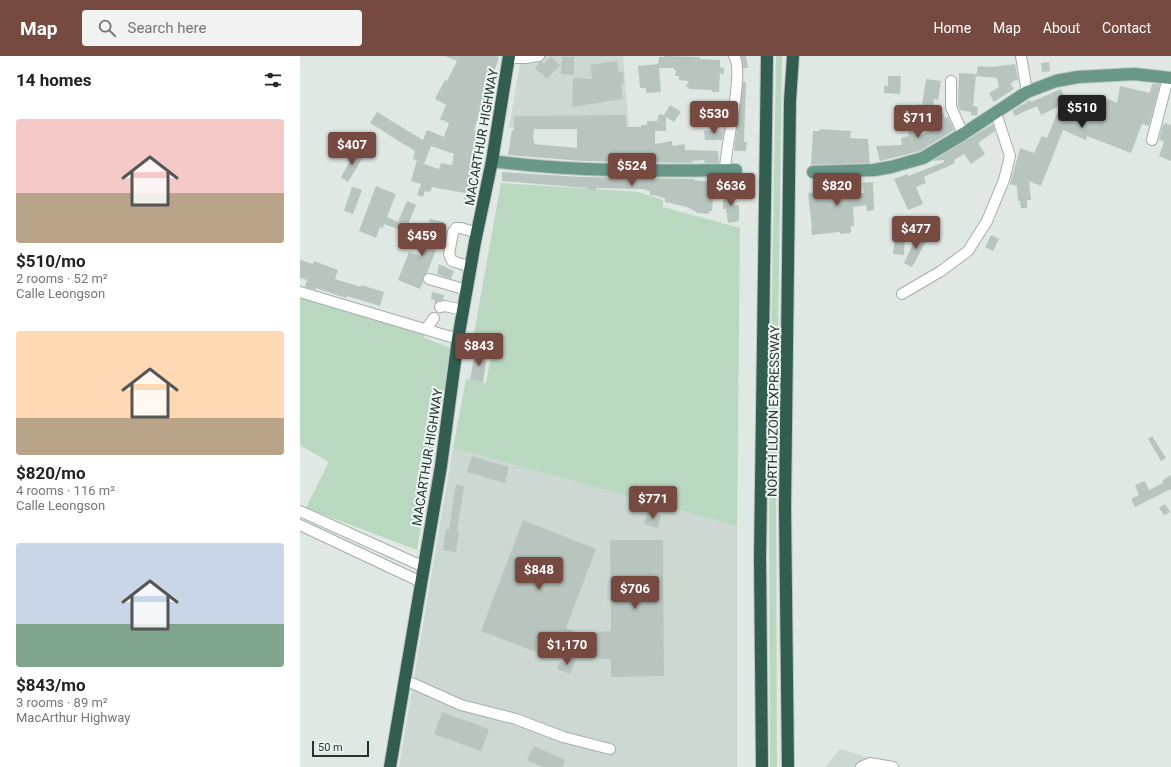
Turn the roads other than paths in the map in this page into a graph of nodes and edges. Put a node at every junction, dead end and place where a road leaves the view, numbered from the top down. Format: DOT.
graph roads {
  1 [pos="539,56"];
  2 [pos="734,56"];
  3 [pos="767,56"];
  4 [pos="792,56"];
  5 [pos="1021,56"];
  6 [pos="509,57"];
  7 [pos="1170,78"];
  8 [pos="951,81"];
  9 [pos="1027,92"];
  10 [pos="996,113"];
  11 [pos="963,134"];
  12 [pos="1152,140"];
  13 [pos="492,161"];
  14 [pos="731,170"];
  15 [pos="813,172"];
  16 [pos="477,233"];
  17 [pos="471,267"];
  18 [pos="429,279"];
  19 [pos="467,290"];
  20 [pos="300,292"];
  21 [pos="902,294"];
  22 [pos="440,307"];
  23 [pos="463,310"];
  24 [pos="434,318"];
  25 [pos="426,329"];
  26 [pos="458,339"];
  27 [pos="300,511"];
  28 [pos="300,525"];
  29 [pos="362,539"];
  30 [pos="358,552"];
  31 [pos="402,558"];
  32 [pos="424,567"];
  33 [pos="398,571"];
  34 [pos="421,582"];
  35 [pos="404,681"];
  36 [pos="787,712"];
  37 [pos="610,749"];
  38 [pos="390,767"];
  39 [pos="762,767"];
  40 [pos="788,767"];
  41 [pos="796,767"];
  42 [pos="861,767"];
  43 [pos="893,767"];
  1 -- 6 [label="street"];
  2 -- 14 [label="street"];
  3 -- 39 [label="highway, NORTH LUZON EXPRESSWAY"];
  4 -- 36 [label="highway, NORTH LUZON EXPRESSWAY"];
  5 -- 9 [label="street"];
  6 -- 13 [label="highway, MACARTHUR HIGHWAY"];
  7 -- 9 [label="main road"];
  7 -- 12 [label="street"];
  8 -- 11 [label="street"];
  9 -- 10 [label="main road"];
  10 -- 11 [label="main road"];
  10 -- 21 [label="street"];
  11 -- 15 [label="main road"];
  13 -- 14 [label="main road"];
  13 -- 16 [label="highway, MACARTHUR HIGHWAY"];
  16 -- 17 [label="highway, MACARTHUR HIGHWAY"];
  16 -- 17 [label="street"];
  17 -- 19 [label="highway, MACARTHUR HIGHWAY"];
  18 -- 19 [label="street"];
  19 -- 23 [label="highway, MACARTHUR HIGHWAY"];
  20 -- 25 [label="street"];
  22 -- 23 [label="street"];
  23 -- 26 [label="highway, MACARTHUR HIGHWAY"];
  24 -- 25 [label="street"];
  25 -- 26 [label="street"];
  26 -- 32 [label="highway, MACARTHUR HIGHWAY"];
  27 -- 29 [label="street"];
  28 -- 30 [label="street"];
  29 -- 30 [label="street"];
  29 -- 31 [label="street"];
  30 -- 33 [label="street"];
  31 -- 32 [label="street"];
  31 -- 33 [label="street"];
  32 -- 34 [label="highway, MACARTHUR HIGHWAY"];
  33 -- 34 [label="street"];
  34 -- 35 [label="highway, MACARTHUR HIGHWAY"];
  35 -- 37 [label="street"];
  35 -- 38 [label="highway, MACARTHUR HIGHWAY"];
  36 -- 40 [label="highway, NORTH LUZON EXPRESSWAY"];
  36 -- 41 [label="highway"];
  42 -- 43 [label="street"];
}
